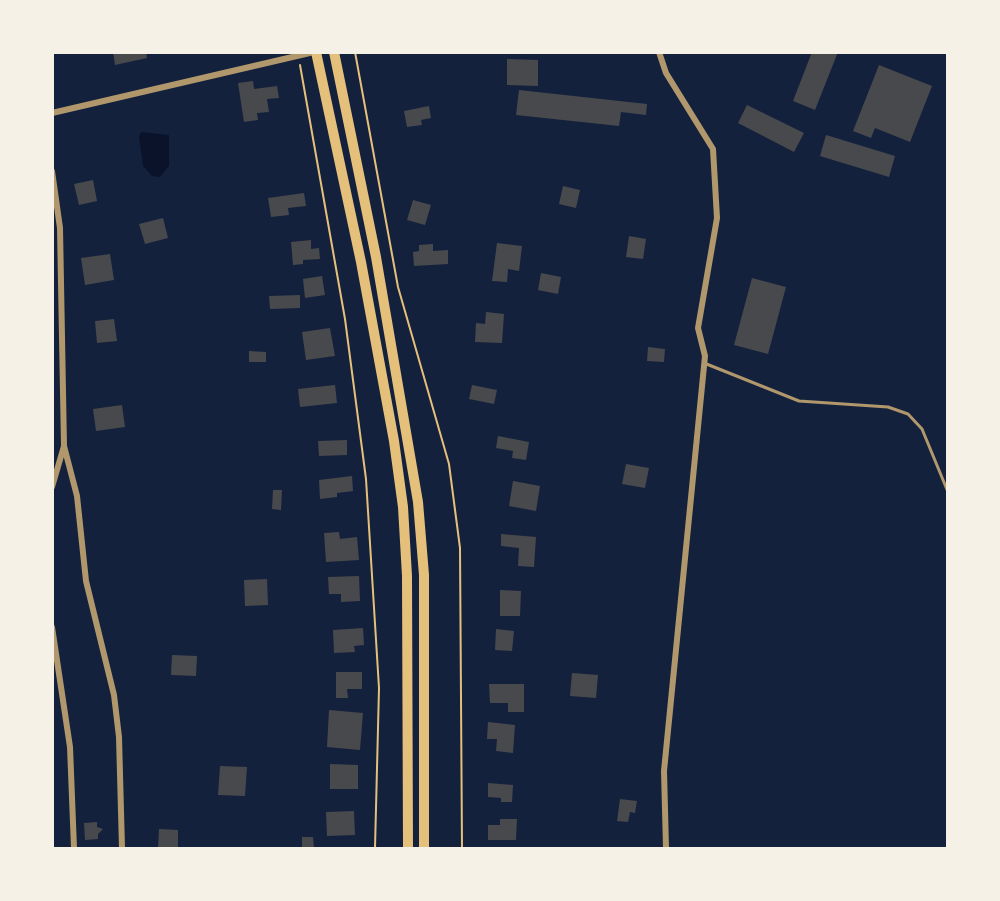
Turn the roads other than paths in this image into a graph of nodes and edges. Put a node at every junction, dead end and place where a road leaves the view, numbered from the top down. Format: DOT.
graph roads {
  1 [pos="315,52"];
  2 [pos="334,52"];
  3 [pos="659,52"];
  4 [pos="52,113"];
  5 [pos="52,171"];
  6 [pos="704,363"];
  7 [pos="64,446"];
  8 [pos="52,487"];
  9 [pos="948,492"];
  10 [pos="52,627"];
  11 [pos="74,849"];
  12 [pos="122,849"];
  13 [pos="408,849"];
  14 [pos="424,849"];
  15 [pos="666,849"];
  1 -- 4 [label="street"];
  1 -- 13 [label="main road"];
  2 -- 14 [label="main road"];
  3 -- 6 [label="street"];
  5 -- 7 [label="street"];
  6 -- 9 [label="lane"];
  6 -- 15 [label="street"];
  7 -- 8 [label="street"];
  7 -- 12 [label="street"];
  10 -- 11 [label="street"];
}
